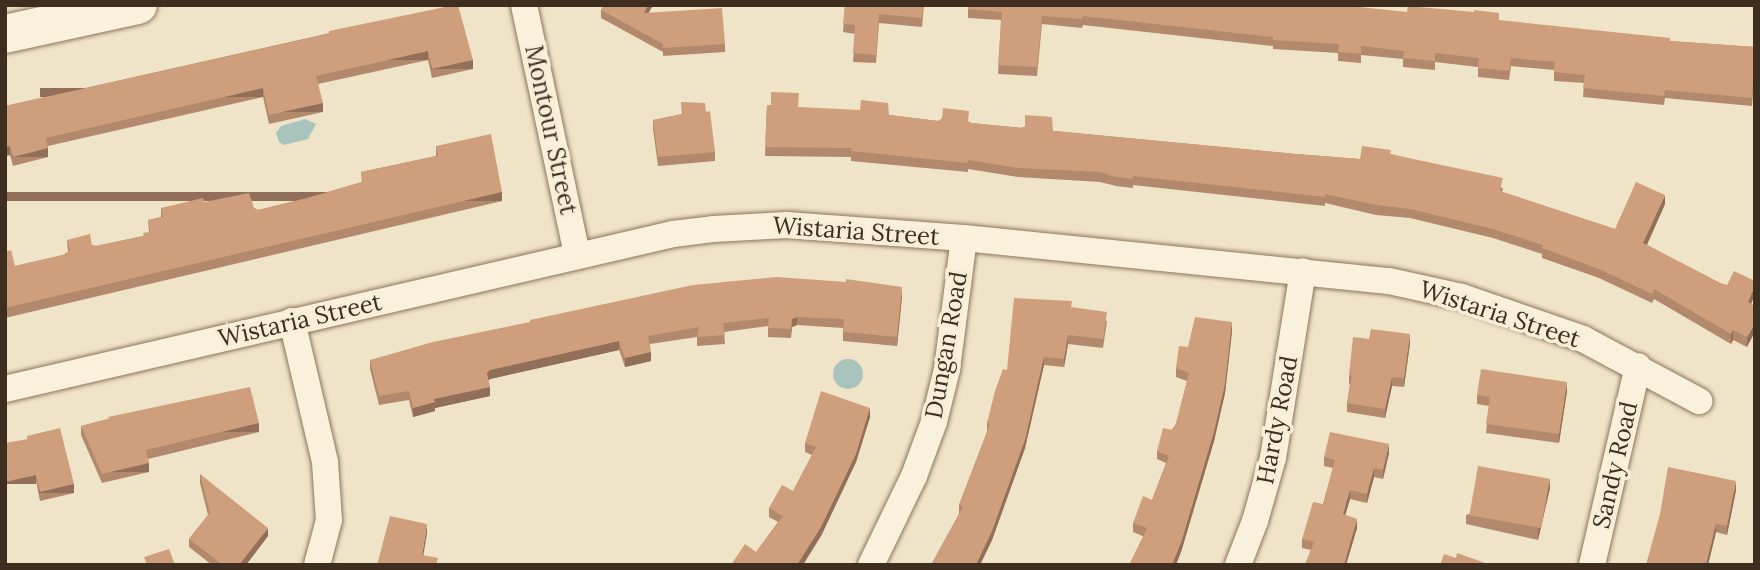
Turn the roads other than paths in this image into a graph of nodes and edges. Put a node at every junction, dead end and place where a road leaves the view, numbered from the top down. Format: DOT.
graph roads {
  1 [pos="138,5"];
  2 [pos="524,5"];
  3 [pos="5,34"];
  4 [pos="964,238"];
  5 [pos="577,255"];
  6 [pos="1303,271"];
  7 [pos="292,321"];
  8 [pos="1638,366"];
  9 [pos="5,389"];
  10 [pos="1699,401"];
  11 [pos="317,565"];
  12 [pos="871,565"];
  13 [pos="1238,565"];
  14 [pos="1592,565"];
  1 -- 3 [label="main road"];
  2 -- 5 [label="street, Montour Street"];
  4 -- 5 [label="street, Wistaria Street"];
  4 -- 6 [label="street, Wistaria Street"];
  4 -- 12 [label="street, Dungan Road"];
  5 -- 7 [label="street, Wistaria Street"];
  6 -- 8 [label="street, Wistaria Street"];
  6 -- 13 [label="street, Hardy Road"];
  7 -- 9 [label="street, Wistaria Street"];
  7 -- 11 [label="street"];
  8 -- 10 [label="street, Wistaria Street"];
  8 -- 14 [label="street, Sandy Road"];
}
